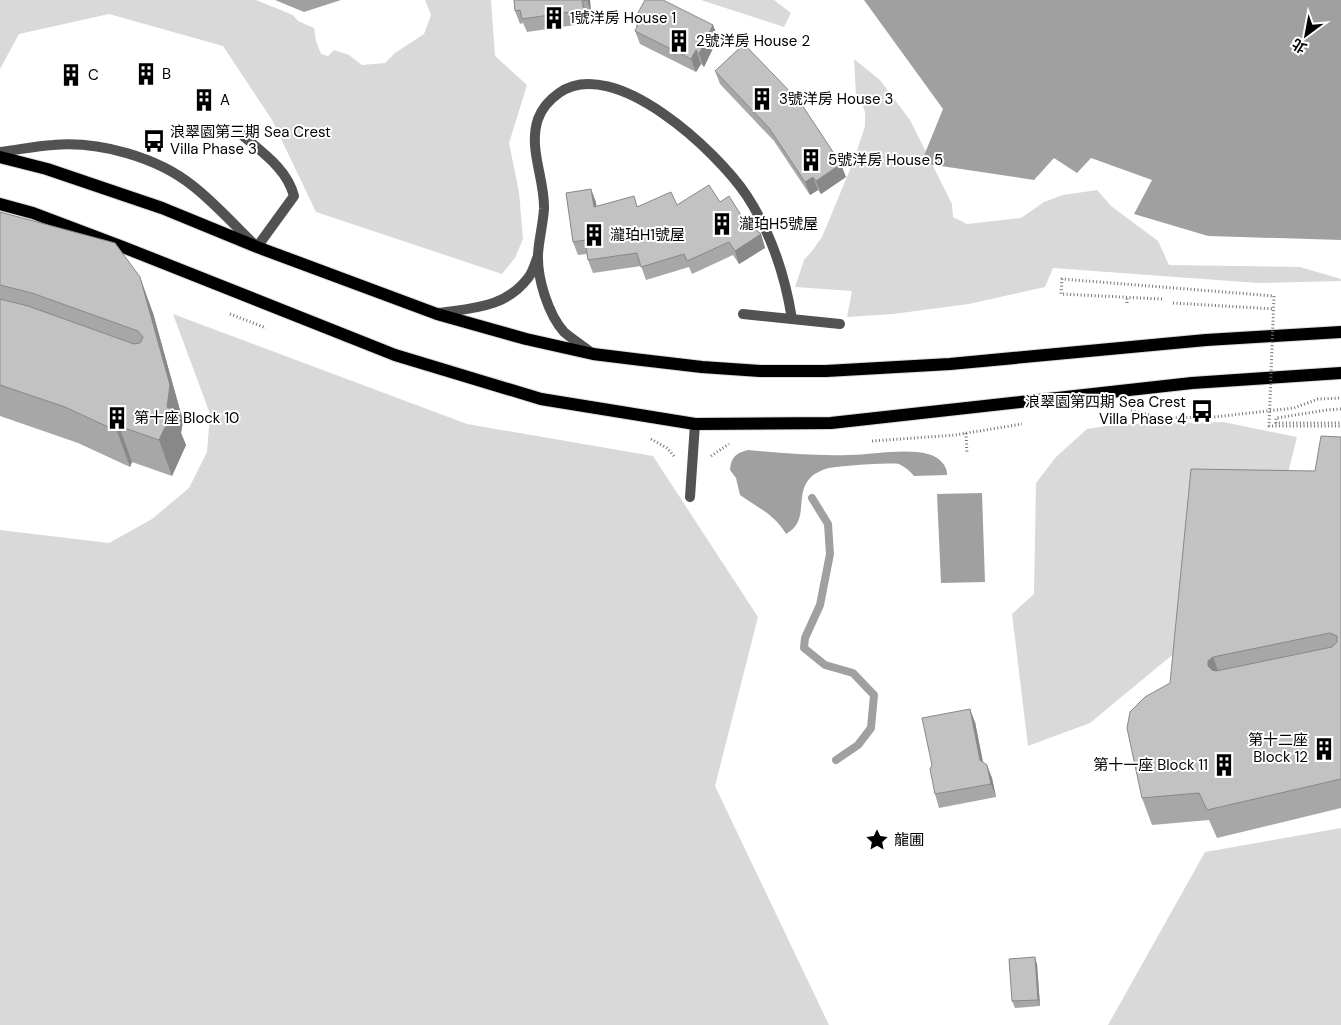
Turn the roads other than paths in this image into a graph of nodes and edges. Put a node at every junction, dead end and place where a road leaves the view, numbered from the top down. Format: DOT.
graph roads {
  1 [pos="242,135"];
  2 [pos="0,152"];
  3 [pos="0,157"];
  4 [pos="0,204"];
  5 [pos="257,247"];
  6 [pos="538,256"];
  7 [pos="437,314"];
  8 [pos="743,314"];
  9 [pos="792,319"];
  10 [pos="840,324"];
  11 [pos="1341,332"];
  12 [pos="593,354"];
  13 [pos="1341,373"];
  14 [pos="695,424"];
  15 [pos="690,497"];
  1 -- 5 [label="street"];
  2 -- 5 [label="street"];
  3 -- 5 [label="main road"];
  4 -- 14 [label="main road"];
  5 -- 7 [label="main road"];
  6 -- 7 [label="street"];
  6 -- 9 [label="street"];
  6 -- 12 [label="street"];
  7 -- 12 [label="main road"];
  8 -- 9 [label="street"];
  9 -- 10 [label="street"];
  11 -- 12 [label="main road"];
  13 -- 14 [label="main road"];
  14 -- 15 [label="street"];
}
